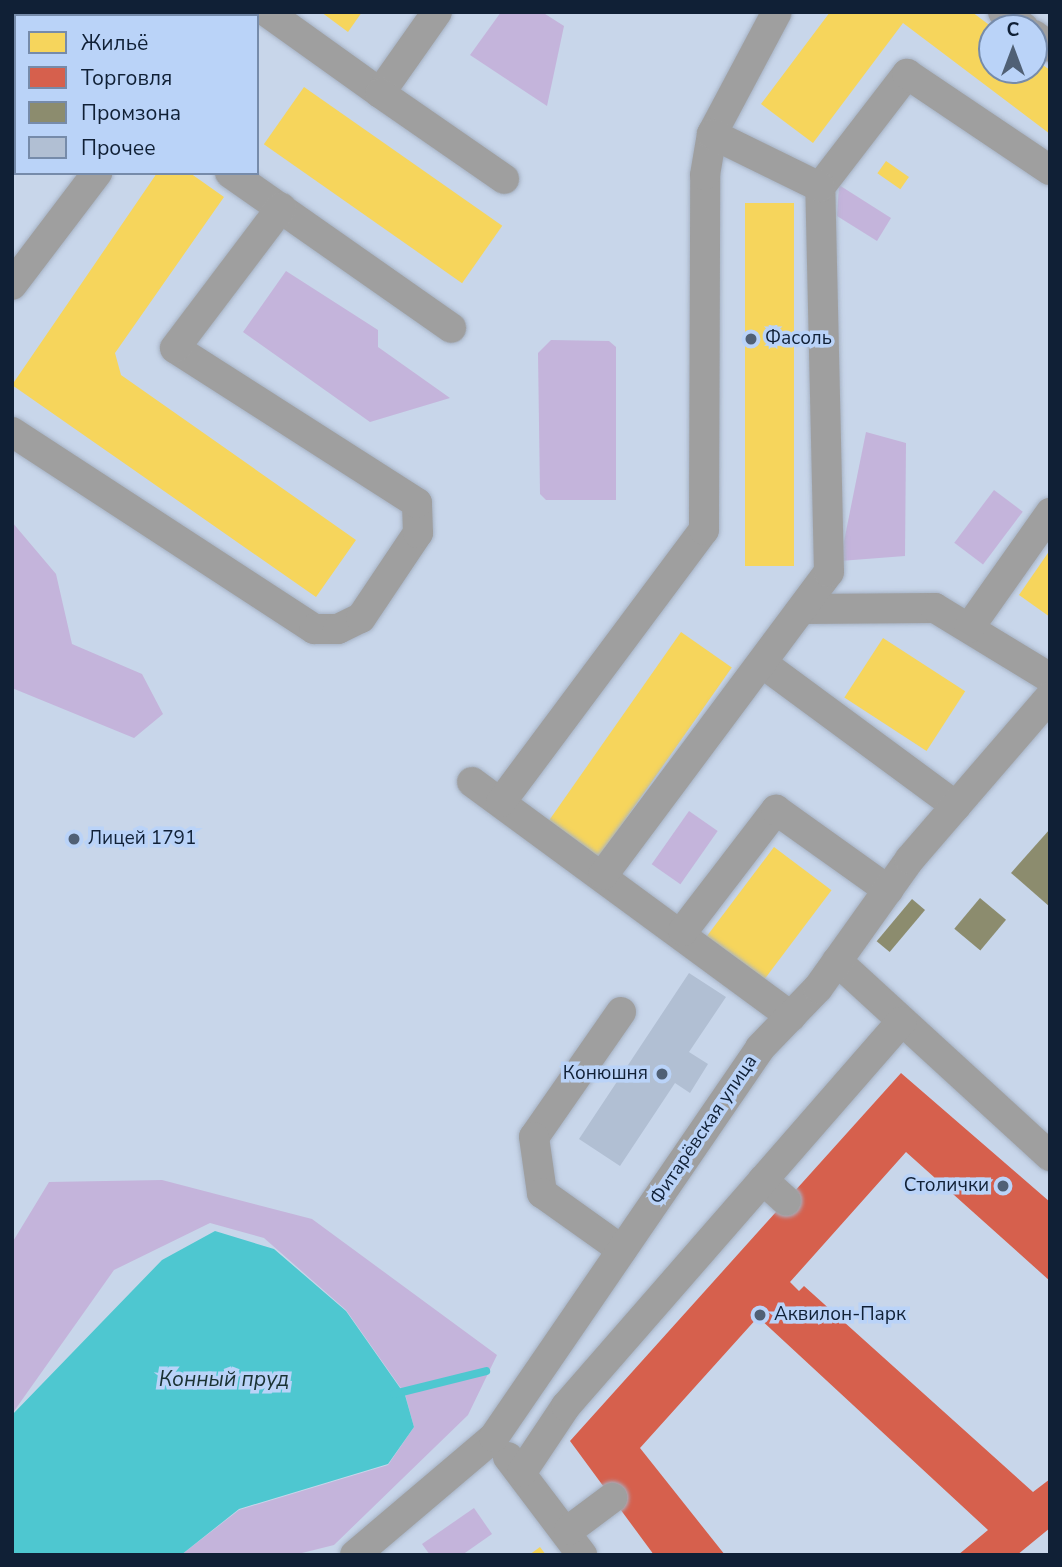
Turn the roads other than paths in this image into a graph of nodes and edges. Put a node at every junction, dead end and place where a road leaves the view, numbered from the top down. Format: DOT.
graph roads {
  1 [pos="267,12"];
  2 [pos="438,12"];
  3 [pos="777,12"];
  4 [pos="380,93"];
  5 [pos="712,134"];
  6 [pos="1050,170"];
  7 [pos="95,175"];
  8 [pos="233,175"];
  9 [pos="504,179"];
  10 [pos="820,187"];
  11 [pos="281,208"];
  12 [pos="12,285"];
  13 [pos="451,328"];
  14 [pos="12,432"];
  15 [pos="1050,513"];
  16 [pos="802,609"];
  17 [pos="969,628"];
  18 [pos="762,663"];
  19 [pos="1050,677"];
  20 [pos="1050,697"];
  21 [pos="472,782"];
  22 [pos="501,802"];
  23 [pos="956,806"];
  24 [pos="603,875"];
  25 [pos="888,890"];
  26 [pos="683,931"];
  27 [pos="837,961"];
  28 [pos="621,1012"];
  29 [pos="792,1016"];
  30 [pos="901,1022"];
  31 [pos="1050,1156"];
  32 [pos="758,1186"];
  33 [pos="781,1206"];
  34 [pos="622,1250"];
  35 [pos="494,1437"];
  36 [pos="522,1472"];
  37 [pos="615,1503"];
  38 [pos="575,1541"];
  39 [pos="355,1555"];
  1 -- 4 [label="street"];
  2 -- 4 [label="street"];
  3 -- 5 [label="street"];
  4 -- 9 [label="street"];
  5 -- 10 [label="street"];
  5 -- 22 [label="street"];
  6 -- 10 [label="street"];
  7 -- 12 [label="street"];
  8 -- 11 [label="street"];
  10 -- 16 [label="street"];
  11 -- 13 [label="street"];
  11 -- 14 [label="street"];
  15 -- 17 [label="street"];
  16 -- 17 [label="street"];
  16 -- 18 [label="street"];
  17 -- 19 [label="street"];
  18 -- 23 [label="street"];
  18 -- 24 [label="street"];
  20 -- 23 [label="street, Фитарёвская улица"];
  21 -- 22 [label="street"];
  22 -- 24 [label="street"];
  23 -- 25 [label="street, Фитарёвская улица"];
  24 -- 26 [label="street"];
  25 -- 26 [label="street"];
  25 -- 27 [label="street, Фитарёвская улица"];
  26 -- 29 [label="street"];
  27 -- 29 [label="street, Фитарёвская улица"];
  27 -- 30 [label="street"];
  28 -- 34 [label="street"];
  29 -- 34 [label="street, Фитарёвская улица"];
  30 -- 31 [label="street"];
  30 -- 32 [label="street"];
  32 -- 33 [label="street"];
  32 -- 36 [label="street"];
  34 -- 35 [label="street, Фитарёвская улица"];
  35 -- 36 [label="street"];
  35 -- 39 [label="street, Фитарёвская улица"];
  36 -- 38 [label="street"];
  37 -- 38 [label="street"];
}
